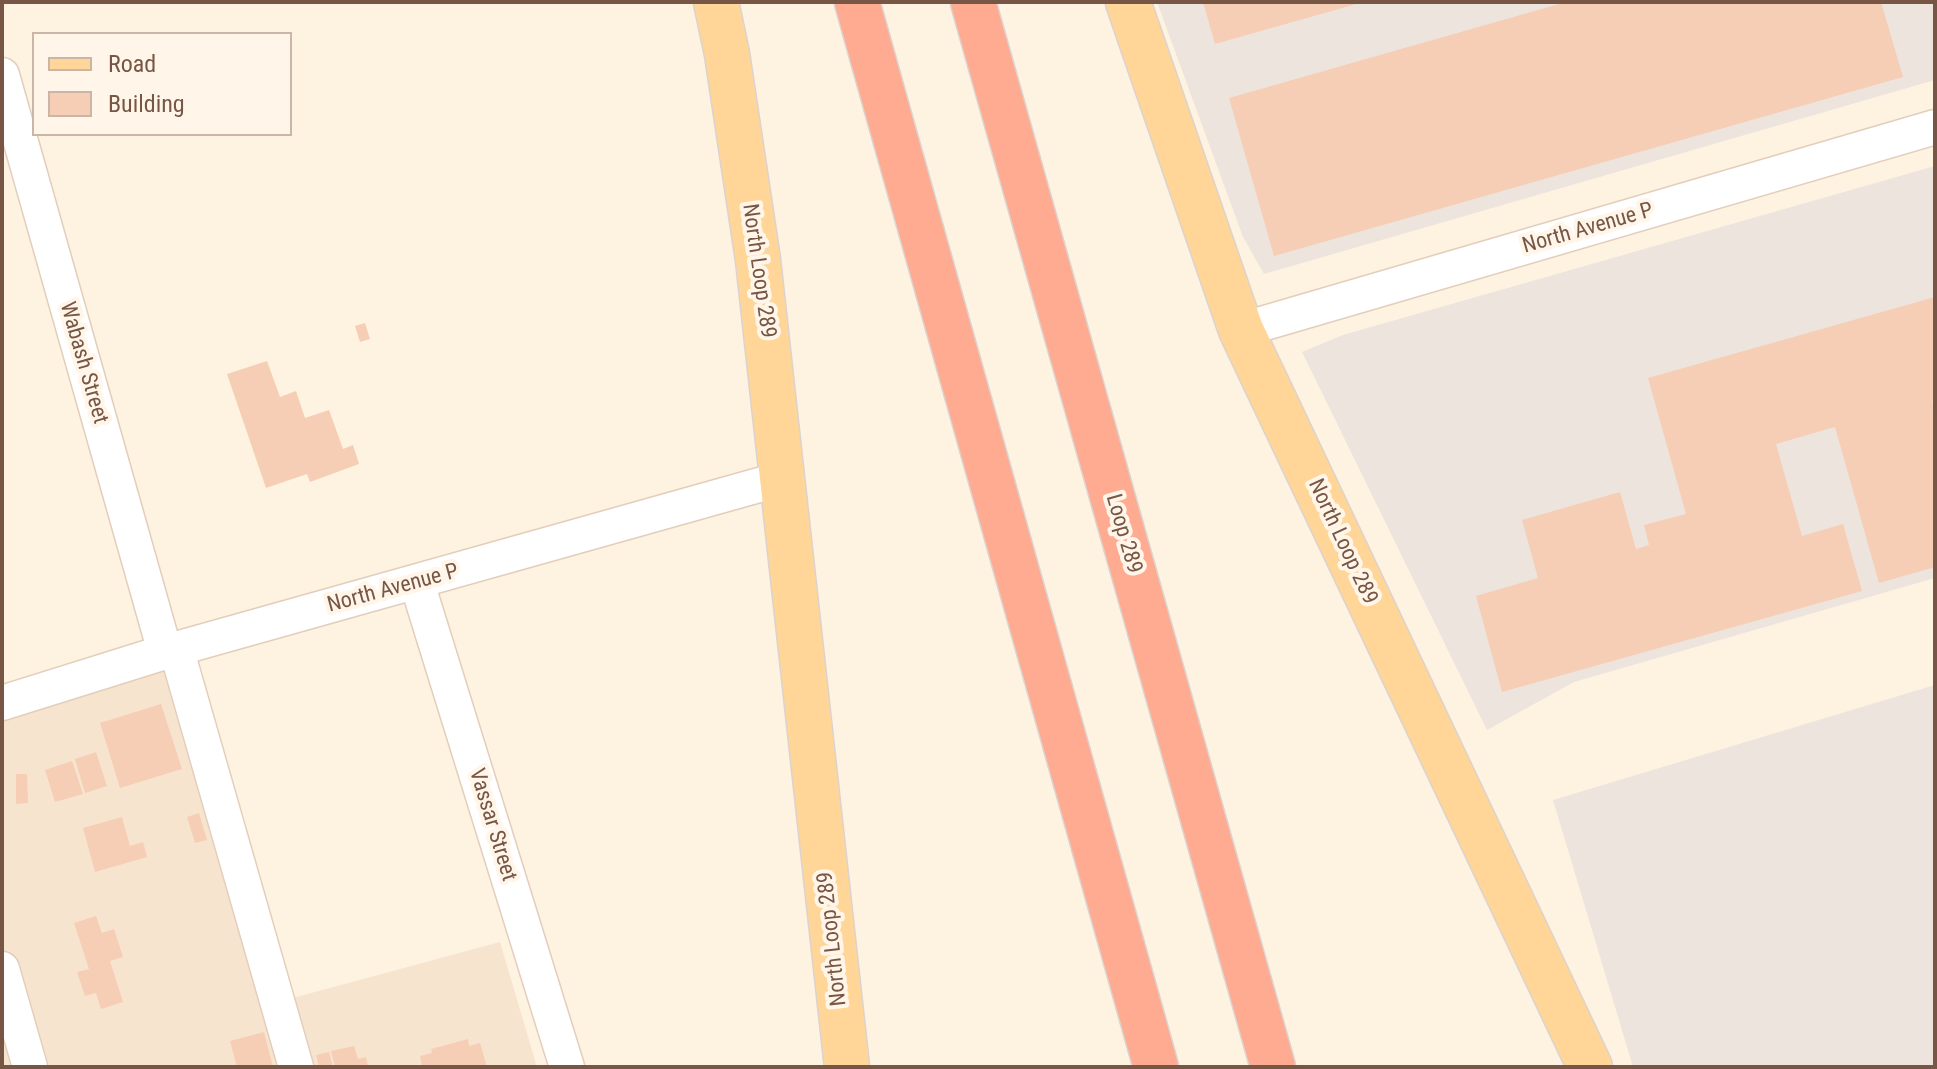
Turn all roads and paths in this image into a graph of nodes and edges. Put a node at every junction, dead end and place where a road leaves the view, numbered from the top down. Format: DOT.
graph roads {
  1 [pos="716,2"];
  2 [pos="973,2"];
  3 [pos="983,2"];
  4 [pos="1128,2"];
  5 [pos="859,15"];
  6 [pos="989,62"];
  7 [pos="2,75"];
  8 [pos="1935,127"];
  9 [pos="12,152"];
  10 [pos="1241,330"];
  11 [pos="784,478"];
  12 [pos="417,583"];
  13 [pos="170,650"];
  14 [pos="2,703"];
  15 [pos="2,969"];
  16 [pos="30,1067"];
  17 [pos="296,1067"];
  18 [pos="567,1067"];
  19 [pos="847,1067"];
  20 [pos="1156,1067"];
  21 [pos="1273,1067"];
  22 [pos="1590,1067"];
  1 -- 11 [label="main road, North Loop 289"];
  2 -- 6 [label="highway, Loop 289"];
  3 -- 6 [label="highway"];
  4 -- 10 [label="main road, North Loop 289"];
  5 -- 20 [label="highway"];
  6 -- 21 [label="highway, Loop 289"];
  7 -- 9 [label="street, Wabash Street"];
  8 -- 10 [label="street, North Avenue P"];
  9 -- 13 [label="street, Wabash Street"];
  10 -- 22 [label="main road, North Loop 289"];
  11 -- 12 [label="street, North Avenue P"];
  11 -- 19 [label="main road, North Loop 289"];
  12 -- 13 [label="street, North Avenue P"];
  12 -- 18 [label="street, Vassar Street"];
  13 -- 14 [label="street, North Avenue P"];
  13 -- 17 [label="street, Wabash Street"];
  15 -- 16 [label="street"];
}
